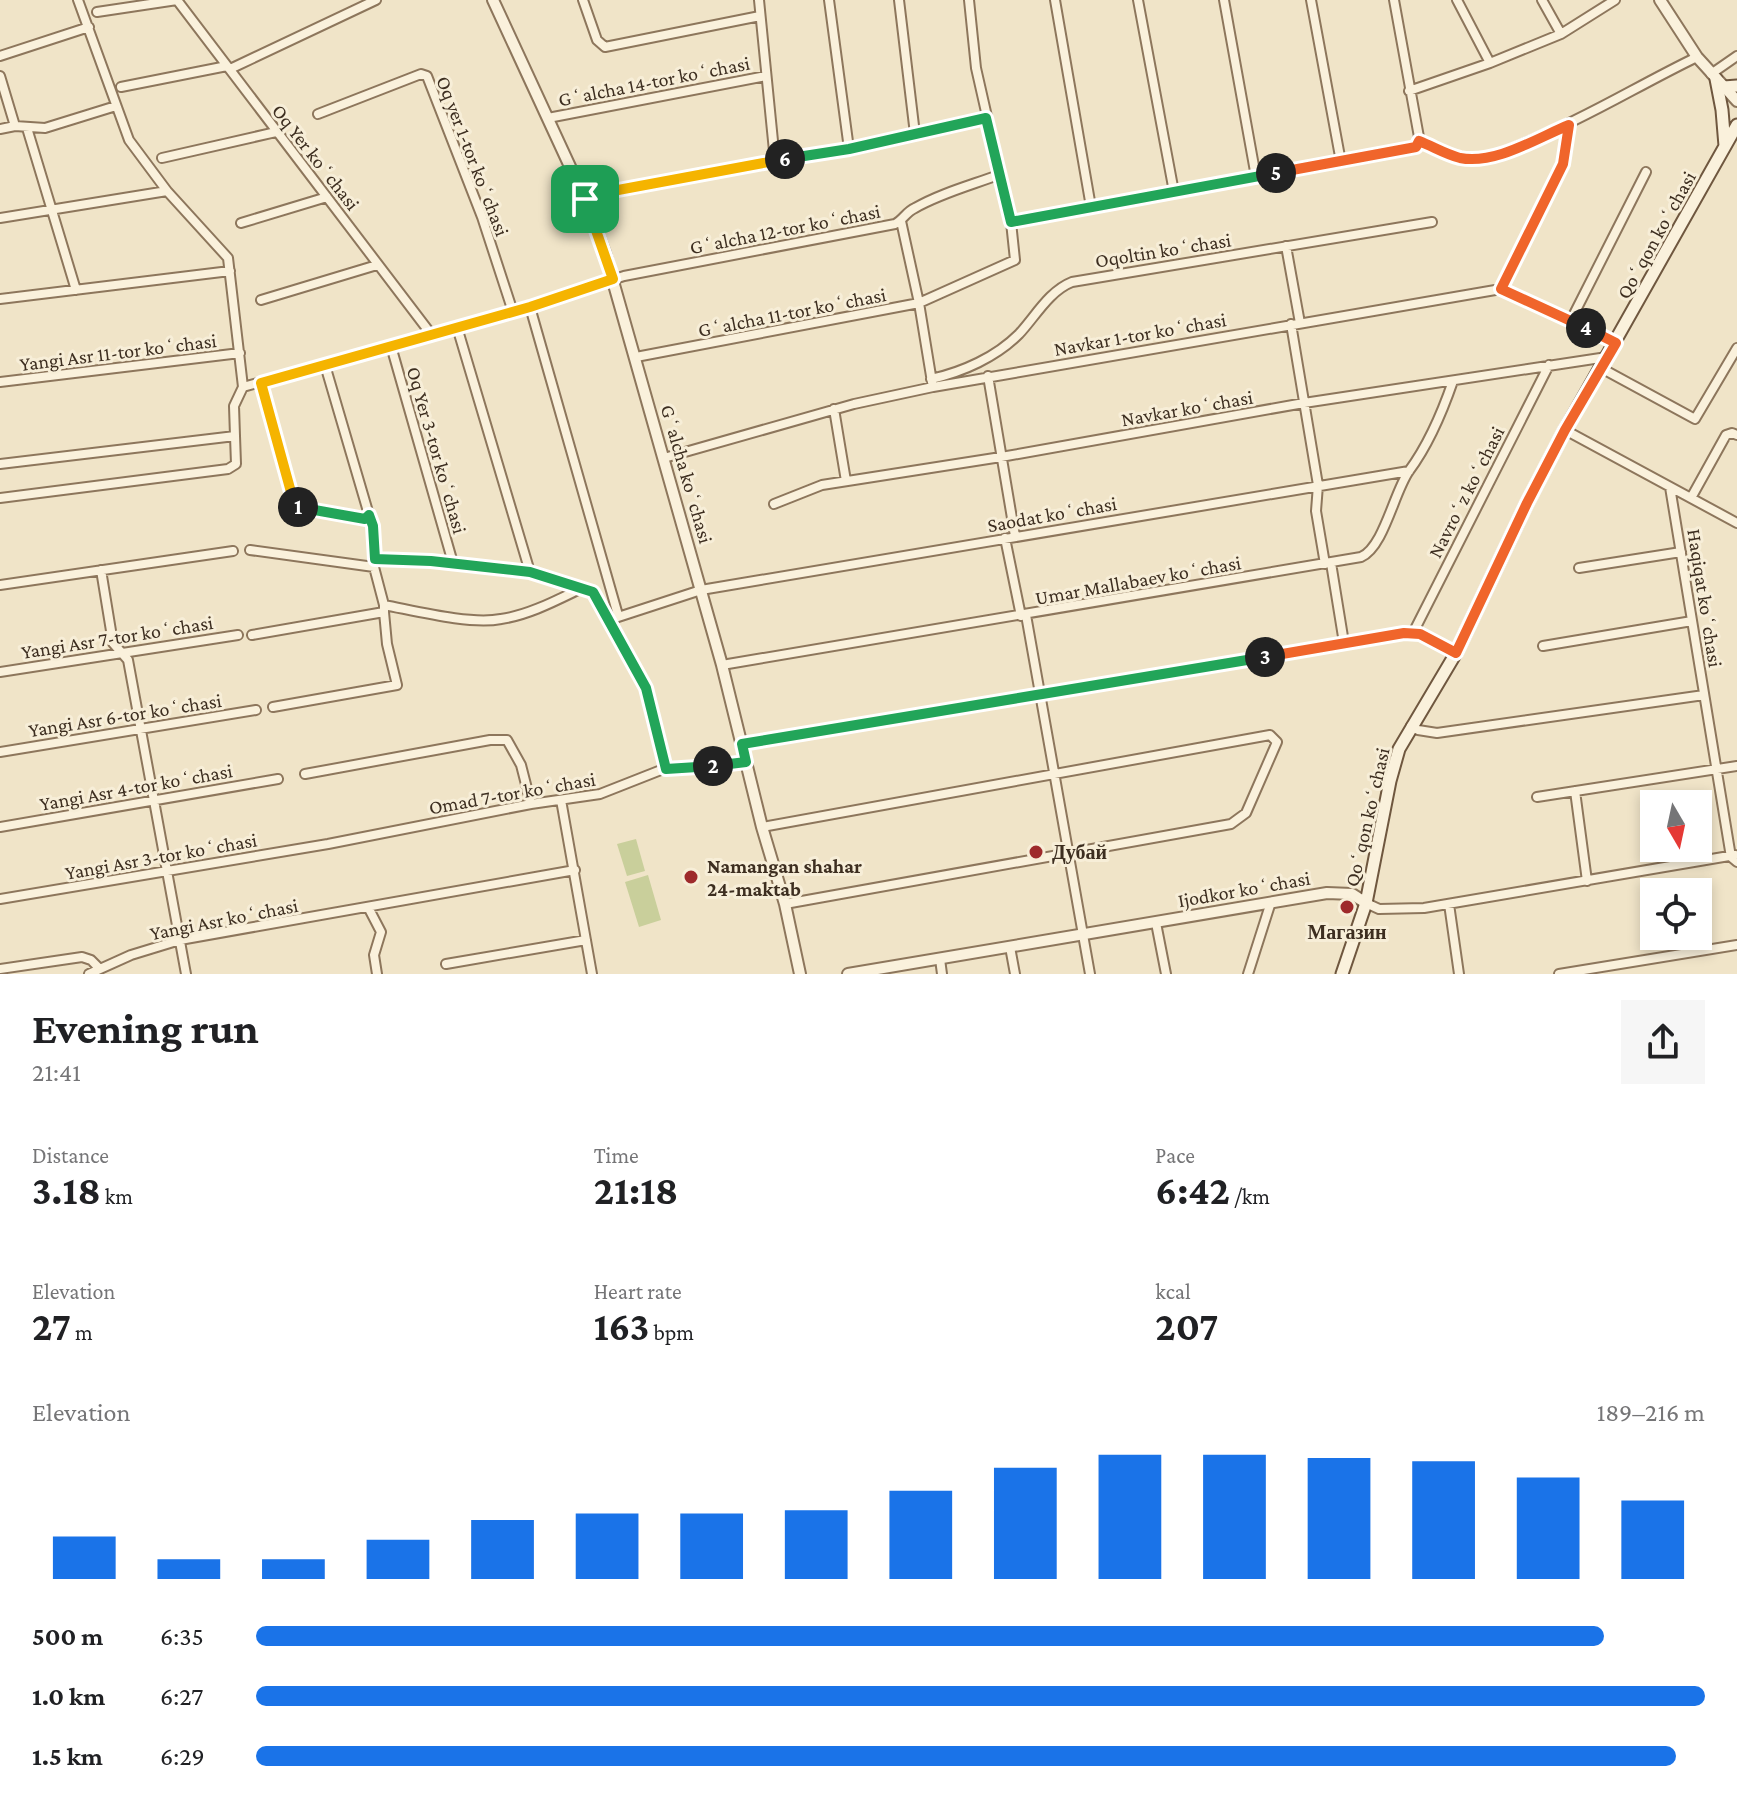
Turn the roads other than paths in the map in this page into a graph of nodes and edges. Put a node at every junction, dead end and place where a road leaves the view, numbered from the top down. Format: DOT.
graph roads {
  1 [pos="78,0"];
  2 [pos="177,0"];
  3 [pos="376,0"];
  4 [pos="493,0"];
  5 [pos="583,0"];
  6 [pos="759,0"];
  7 [pos="829,0"];
  8 [pos="899,0"];
  9 [pos="969,0"];
  10 [pos="1055,0"];
  11 [pos="1138,0"];
  12 [pos="1224,0"];
  13 [pos="1311,0"];
  14 [pos="1394,0"];
  15 [pos="1457,0"];
  16 [pos="1542,0"];
  17 [pos="1615,0"];
  18 [pos="1660,0"];
  19 [pos="97,12"];
  20 [pos="760,16"];
  21 [pos="89,27"];
  22 [pos="1561,34"];
  23 [pos="0,56"];
  24 [pos="1737,56"];
  25 [pos="1697,57"];
  26 [pos="1490,63"];
  27 [pos="228,67"];
  28 [pos="0,76"];
  29 [pos="766,76"];
  30 [pos="1717,80"];
  31 [pos="1737,86"];
  32 [pos="121,87"];
  33 [pos="1409,91"];
  34 [pos="1737,101"];
  35 [pos="116,106"];
  36 [pos="318,114"];
  37 [pos="548,118"];
  38 [pos="986,118"];
  39 [pos="1569,125"];
  40 [pos="15,126"];
  41 [pos="27,128"];
  42 [pos="1736,128"];
  43 [pos="0,129"];
  44 [pos="276,132"];
  45 [pos="915,134"];
  46 [pos="1419,139"];
  47 [pos="1725,148"];
  48 [pos="849,149"];
  49 [pos="162,158"];
  50 [pos="775,161"];
  51 [pos="1341,162"];
  52 [pos="1646,172"];
  53 [pos="1001,174"];
  54 [pos="1256,177"];
  55 [pos="167,191"];
  56 [pos="1174,192"];
  57 [pos="327,197"];
  58 [pos="585,199"];
  59 [pos="1091,207"];
  60 [pos="51,211"];
  61 [pos="0,218"];
  62 [pos="901,221"];
  63 [pos="1011,222"];
  64 [pos="1432,222"];
  65 [pos="241,223"];
  66 [pos="1286,246"];
  67 [pos="377,265"];
  68 [pos="230,271"];
  69 [pos="613,279"];
  70 [pos="1501,289"];
  71 [pos="76,290"];
  72 [pos="0,299"];
  73 [pos="261,300"];
  74 [pos="919,303"];
  75 [pos="530,307"];
  76 [pos="513,312"];
  77 [pos="1571,320"];
  78 [pos="1295,323"];
  79 [pos="457,327"];
  80 [pos="431,334"];
  81 [pos="1616,343"];
  82 [pos="391,346"];
  83 [pos="1737,348"];
  84 [pos="240,353"];
  85 [pos="636,357"];
  86 [pos="1609,357"];
  87 [pos="325,365"];
  88 [pos="1549,365"];
  89 [pos="1601,368"];
  90 [pos="988,376"];
  91 [pos="1453,381"];
  92 [pos="0,382"];
  93 [pos="261,383"];
  94 [pos="932,383"];
  95 [pos="243,387"];
  96 [pos="1304,403"];
  97 [pos="834,409"];
  98 [pos="1565,430"];
  99 [pos="1737,435"];
  100 [pos="235,436"];
  101 [pos="1001,457"];
  102 [pos="664,458"];
  103 [pos="0,464"];
  104 [pos="1409,471"];
  105 [pos="846,481"];
  106 [pos="1318,485"];
  107 [pos="1670,487"];
  108 [pos="0,498"];
  109 [pos="1691,498"];
  110 [pos="774,504"];
  111 [pos="369,515"];
  112 [pos="1737,523"];
  113 [pos="1015,536"];
  114 [pos="1005,538"];
  115 [pos="250,550"];
  116 [pos="233,551"];
  117 [pos="1681,552"];
  118 [pos="374,563"];
  119 [pos="453,563"];
  120 [pos="1328,563"];
  121 [pos="1579,568"];
  122 [pos="101,570"];
  123 [pos="530,572"];
  124 [pos="0,585"];
  125 [pos="582,588"];
  126 [pos="701,590"];
  127 [pos="384,609"];
  128 [pos="618,615"];
  129 [pos="1024,616"];
  130 [pos="609,620"];
  131 [pos="1692,621"];
  132 [pos="1413,633"];
  133 [pos="238,635"];
  134 [pos="252,635"];
  135 [pos="1344,643"];
  136 [pos="1543,646"];
  137 [pos="121,653"];
  138 [pos="1456,653"];
  139 [pos="722,665"];
  140 [pos="0,672"];
  141 [pos="1041,695"];
  142 [pos="1704,695"];
  143 [pos="273,707"];
  144 [pos="256,710"];
  145 [pos="1411,726"];
  146 [pos="142,729"];
  147 [pos="742,744"];
  148 [pos="0,752"];
  149 [pos="746,762"];
  150 [pos="1737,766"];
  151 [pos="666,769"];
  152 [pos="1717,770"];
  153 [pos="305,774"];
  154 [pos="1056,775"];
  155 [pos="278,779"];
  156 [pos="1575,791"];
  157 [pos="1537,797"];
  158 [pos="155,799"];
  159 [pos="561,800"];
  160 [pos="531,804"];
  161 [pos="0,827"];
  162 [pos="762,827"];
  163 [pos="328,844"];
  164 [pos="1069,853"];
  165 [pos="1735,858"];
  166 [pos="575,870"];
  167 [pos="168,871"];
  168 [pos="1587,881"];
  169 [pos="0,899"];
  170 [pos="1271,902"];
  171 [pos="1366,903"];
  172 [pos="785,904"];
  173 [pos="1449,904"];
  174 [pos="368,907"];
  175 [pos="1156,923"];
  176 [pos="1084,935"];
  177 [pos="180,940"];
  178 [pos="586,940"];
  179 [pos="1737,945"];
  180 [pos="1010,947"];
  181 [pos="940,959"];
  182 [pos="446,964"];
  183 [pos="0,969"];
  184 [pos="100,969"];
  185 [pos="89,974"];
  186 [pos="186,974"];
  187 [pos="377,974"];
  188 [pos="592,974"];
  189 [pos="800,974"];
  190 [pos="848,974"];
  191 [pos="942,974"];
  192 [pos="1015,974"];
  193 [pos="1090,974"];
  194 [pos="1166,974"];
  195 [pos="1248,974"];
  196 [pos="1342,974"];
  197 [pos="1459,974"];
  198 [pos="1559,974"];
  1 -- 21 [label="street"];
  2 -- 19 [label="street"];
  2 -- 27 [label="street, Oq Yer koʻchasi"];
  3 -- 27 [label="street"];
  4 -- 37 [label="street, Gʻalcha koʻchasi"];
  5 -- 20 [label="street"];
  6 -- 20 [label="street"];
  7 -- 48 [label="street"];
  8 -- 45 [label="street"];
  9 -- 38 [label="street"];
  10 -- 59 [label="street"];
  11 -- 56 [label="street"];
  12 -- 54 [label="street"];
  13 -- 51 [label="street"];
  14 -- 33 [label="street"];
  15 -- 26 [label="street"];
  16 -- 22 [label="street"];
  17 -- 22 [label="street"];
  18 -- 25 [label="street"];
  20 -- 29 [label="street"];
  21 -- 23 [label="street"];
  21 -- 35 [label="street"];
  22 -- 26 [label="street"];
  24 -- 30 [label="street"];
  25 -- 30 [label="street"];
  25 -- 39 [label="street"];
  26 -- 33 [label="street"];
  27 -- 32 [label="street"];
  27 -- 44 [label="street, Oq Yer koʻchasi"];
  28 -- 40 [label="street"];
  29 -- 37 [label="street, Gʻalcha 14-tor koʻchasi"];
  29 -- 50 [label="street"];
  30 -- 31 [label="main road"];
  30 -- 34 [label="street"];
  30 -- 47 [label="main road"];
  33 -- 46 [label="street"];
  35 -- 41 [label="street"];
  35 -- 55 [label="street"];
  36 -- 76 [label="street, Oq yer 1-tor koʻchasi"];
  37 -- 58 [label="street, Gʻalcha koʻchasi"];
  38 -- 45 [label="street"];
  38 -- 53 [label="street"];
  39 -- 46 [label="street"];
  39 -- 70 [label="street"];
  40 -- 41 [label="street"];
  40 -- 43 [label="street"];
  41 -- 60 [label="street"];
  42 -- 47 [label="main road, Qoʻqon koʻchasi"];
  44 -- 49 [label="street"];
  44 -- 57 [label="street, Oq Yer koʻchasi"];
  45 -- 48 [label="street"];
  46 -- 51 [label="street"];
  47 -- 81 [label="main road, Qoʻqon koʻchasi"];
  48 -- 50 [label="street"];
  50 -- 58 [label="street"];
  51 -- 54 [label="street"];
  52 -- 77 [label="street"];
  53 -- 62 [label="street, Gʻalcha 12-tor koʻchasi"];
  53 -- 63 [label="street"];
  54 -- 56 [label="street"];
  55 -- 60 [label="street"];
  55 -- 68 [label="street"];
  56 -- 59 [label="street"];
  57 -- 65 [label="street"];
  57 -- 67 [label="street, Oq Yer koʻchasi"];
  58 -- 69 [label="street, Gʻalcha koʻchasi"];
  59 -- 63 [label="street"];
  60 -- 61 [label="street"];
  60 -- 71 [label="street"];
  62 -- 69 [label="street, Gʻalcha 12-tor koʻchasi"];
  62 -- 74 [label="street"];
  63 -- 74 [label="street, Gʻalcha 11-tor koʻchasi"];
  64 -- 66 [label="street, Oqoltin koʻchasi"];
  66 -- 78 [label="street"];
  66 -- 94 [label="street, Oqoltin koʻchasi"];
  67 -- 73 [label="street"];
  67 -- 80 [label="street, Oq Yer koʻchasi"];
  68 -- 71 [label="street"];
  68 -- 84 [label="street"];
  69 -- 75 [label="street"];
  69 -- 85 [label="street, Gʻalcha koʻchasi"];
  70 -- 77 [label="street"];
  70 -- 78 [label="street, Navkar 1-tor koʻchasi"];
  71 -- 72 [label="street"];
  74 -- 85 [label="street, Gʻalcha 11-tor koʻchasi"];
  74 -- 94 [label="street"];
  75 -- 76 [label="street"];
  75 -- 128 [label="street"];
  76 -- 79 [label="street"];
  77 -- 81 [label="street"];
  78 -- 90 [label="street, Navkar 1-tor koʻchasi"];
  78 -- 96 [label="street"];
  79 -- 80 [label="street"];
  79 -- 123 [label="street"];
  80 -- 82 [label="street"];
  81 -- 86 [label="main road, Qoʻqon koʻchasi"];
  82 -- 87 [label="street"];
  82 -- 119 [label="street, Oq Yer 3-tor koʻchasi"];
  83 -- 89 [label="street"];
  84 -- 92 [label="street, Yangi Asr 11-tor koʻchasi"];
  84 -- 95 [label="street"];
  85 -- 102 [label="street, Gʻalcha koʻchasi"];
  86 -- 88 [label="street, Navkar koʻchasi"];
  86 -- 89 [label="main road, Qoʻqon koʻchasi"];
  87 -- 93 [label="street"];
  87 -- 111 [label="street"];
  88 -- 91 [label="street, Navkar koʻchasi"];
  88 -- 132 [label="street, Navroʻz koʻchasi"];
  89 -- 98 [label="main road, Qoʻqon koʻchasi"];
  90 -- 94 [label="street, Navkar 1-tor koʻchasi"];
  90 -- 101 [label="street"];
  91 -- 96 [label="street, Navkar koʻchasi"];
  91 -- 104 [label="street, Umar Mallabaev koʻchasi"];
  93 -- 95 [label="street"];
  93 -- 111 [label="street"];
  94 -- 97 [label="street, Navkar 1-tor koʻchasi"];
  95 -- 100 [label="street"];
  96 -- 101 [label="street, Navkar koʻchasi"];
  96 -- 106 [label="street"];
  97 -- 102 [label="street, Navkar 1-tor koʻchasi"];
  97 -- 105 [label="street"];
  98 -- 107 [label="street"];
  98 -- 138 [label="main road, Qoʻqon koʻchasi"];
  99 -- 109 [label="street"];
  100 -- 103 [label="street"];
  100 -- 108 [label="street"];
  101 -- 105 [label="street, Navkar koʻchasi"];
  101 -- 113 [label="street"];
  102 -- 126 [label="street, Gʻalcha koʻchasi"];
  104 -- 106 [label="street, Saodat koʻchasi"];
  104 -- 120 [label="street, Umar Mallabaev koʻchasi"];
  105 -- 110 [label="street, Navkar koʻchasi"];
  106 -- 113 [label="street, Saodat koʻchasi"];
  106 -- 120 [label="street"];
  107 -- 109 [label="street"];
  107 -- 117 [label="street, Haqiqat koʻchasi"];
  109 -- 112 [label="street"];
  111 -- 118 [label="street"];
  113 -- 114 [label="street, Saodat koʻchasi"];
  114 -- 126 [label="street, Saodat koʻchasi"];
  114 -- 129 [label="street"];
  115 -- 118 [label="street"];
  116 -- 122 [label="street"];
  117 -- 121 [label="street"];
  117 -- 131 [label="street, Haqiqat koʻchasi"];
  118 -- 119 [label="street"];
  118 -- 127 [label="street"];
  119 -- 123 [label="street"];
  120 -- 129 [label="street, Umar Mallabaev koʻchasi"];
  120 -- 135 [label="street"];
  122 -- 124 [label="street"];
  122 -- 137 [label="street"];
  123 -- 125 [label="street"];
  125 -- 127 [label="street"];
  125 -- 130 [label="street"];
  126 -- 128 [label="street, Saodat koʻchasi"];
  126 -- 139 [label="street, Gʻalcha koʻchasi"];
  127 -- 134 [label="street"];
  127 -- 143 [label="street"];
  128 -- 130 [label="street, Saodat koʻchasi"];
  129 -- 139 [label="street, Umar Mallabaev koʻchasi"];
  129 -- 141 [label="street"];
  130 -- 151 [label="street"];
  131 -- 136 [label="street"];
  131 -- 142 [label="street, Haqiqat koʻchasi"];
  132 -- 135 [label="street"];
  132 -- 138 [label="street"];
  133 -- 137 [label="street, Yangi Asr 7-tor koʻchasi"];
  135 -- 141 [label="street"];
  137 -- 140 [label="street, Yangi Asr 7-tor koʻchasi"];
  137 -- 146 [label="street"];
  138 -- 145 [label="main road, Qoʻqon koʻchasi"];
  139 -- 147 [label="street, Gʻalcha koʻchasi"];
  141 -- 147 [label="street"];
  141 -- 154 [label="street"];
  142 -- 145 [label="street"];
  142 -- 152 [label="street, Haqiqat koʻchasi"];
  144 -- 146 [label="street, Yangi Asr 6-tor koʻchasi"];
  145 -- 171 [label="main road, Qoʻqon koʻchasi"];
  146 -- 148 [label="street, Yangi Asr 6-tor koʻchasi"];
  146 -- 158 [label="street"];
  147 -- 149 [label="street, Gʻalcha koʻchasi"];
  149 -- 151 [label="street, Omad 7-tor koʻchasi"];
  149 -- 162 [label="street, Gʻalcha koʻchasi"];
  150 -- 152 [label="street"];
  151 -- 159 [label="street, Omad 7-tor koʻchasi"];
  152 -- 156 [label="street"];
  152 -- 165 [label="street, Haqiqat koʻchasi"];
  153 -- 160 [label="street"];
  154 -- 162 [label="street"];
  154 -- 164 [label="street"];
  154 -- 164 [label="street"];
  155 -- 158 [label="street, Yangi Asr 4-tor koʻchasi"];
  156 -- 157 [label="street"];
  156 -- 168 [label="street"];
  158 -- 161 [label="street, Yangi Asr 4-tor koʻchasi"];
  158 -- 167 [label="street"];
  159 -- 160 [label="street, Omad 7-tor koʻchasi"];
  159 -- 166 [label="street"];
  160 -- 163 [label="street, Omad 7-tor koʻchasi"];
  162 -- 172 [label="street, Gʻalcha koʻchasi"];
  163 -- 167 [label="street, Yangi Asr 3-tor koʻchasi"];
  164 -- 172 [label="street"];
  164 -- 176 [label="street"];
  165 -- 168 [label="street, Ijodkor koʻchasi"];
  166 -- 174 [label="street, Yangi Asr koʻchasi"];
  166 -- 178 [label="street"];
  167 -- 169 [label="street, Yangi Asr 3-tor koʻchasi"];
  167 -- 177 [label="street"];
  168 -- 173 [label="street, Ijodkor koʻchasi"];
  170 -- 171 [label="street, Ijodkor koʻchasi"];
  170 -- 175 [label="street, Ijodkor koʻchasi"];
  170 -- 195 [label="street"];
  171 -- 173 [label="street, Ijodkor koʻchasi"];
  171 -- 196 [label="main road, Qoʻqon koʻchasi"];
  172 -- 189 [label="street, Gʻalcha koʻchasi"];
  173 -- 197 [label="street"];
  174 -- 177 [label="street, Yangi Asr koʻchasi"];
  174 -- 187 [label="street"];
  175 -- 176 [label="street, Ijodkor koʻchasi"];
  175 -- 194 [label="street"];
  176 -- 180 [label="street, Ijodkor koʻchasi"];
  176 -- 193 [label="street"];
  177 -- 184 [label="street, Yangi Asr koʻchasi"];
  177 -- 186 [label="street"];
  178 -- 182 [label="street"];
  178 -- 188 [label="street"];
  179 -- 198 [label="street"];
  180 -- 181 [label="street, Ijodkor koʻchasi"];
  180 -- 192 [label="street"];
  181 -- 190 [label="street, Ijodkor koʻchasi"];
  181 -- 191 [label="street"];
  183 -- 184 [label="street"];
  184 -- 185 [label="street, Yangi Asr koʻchasi"];
}
